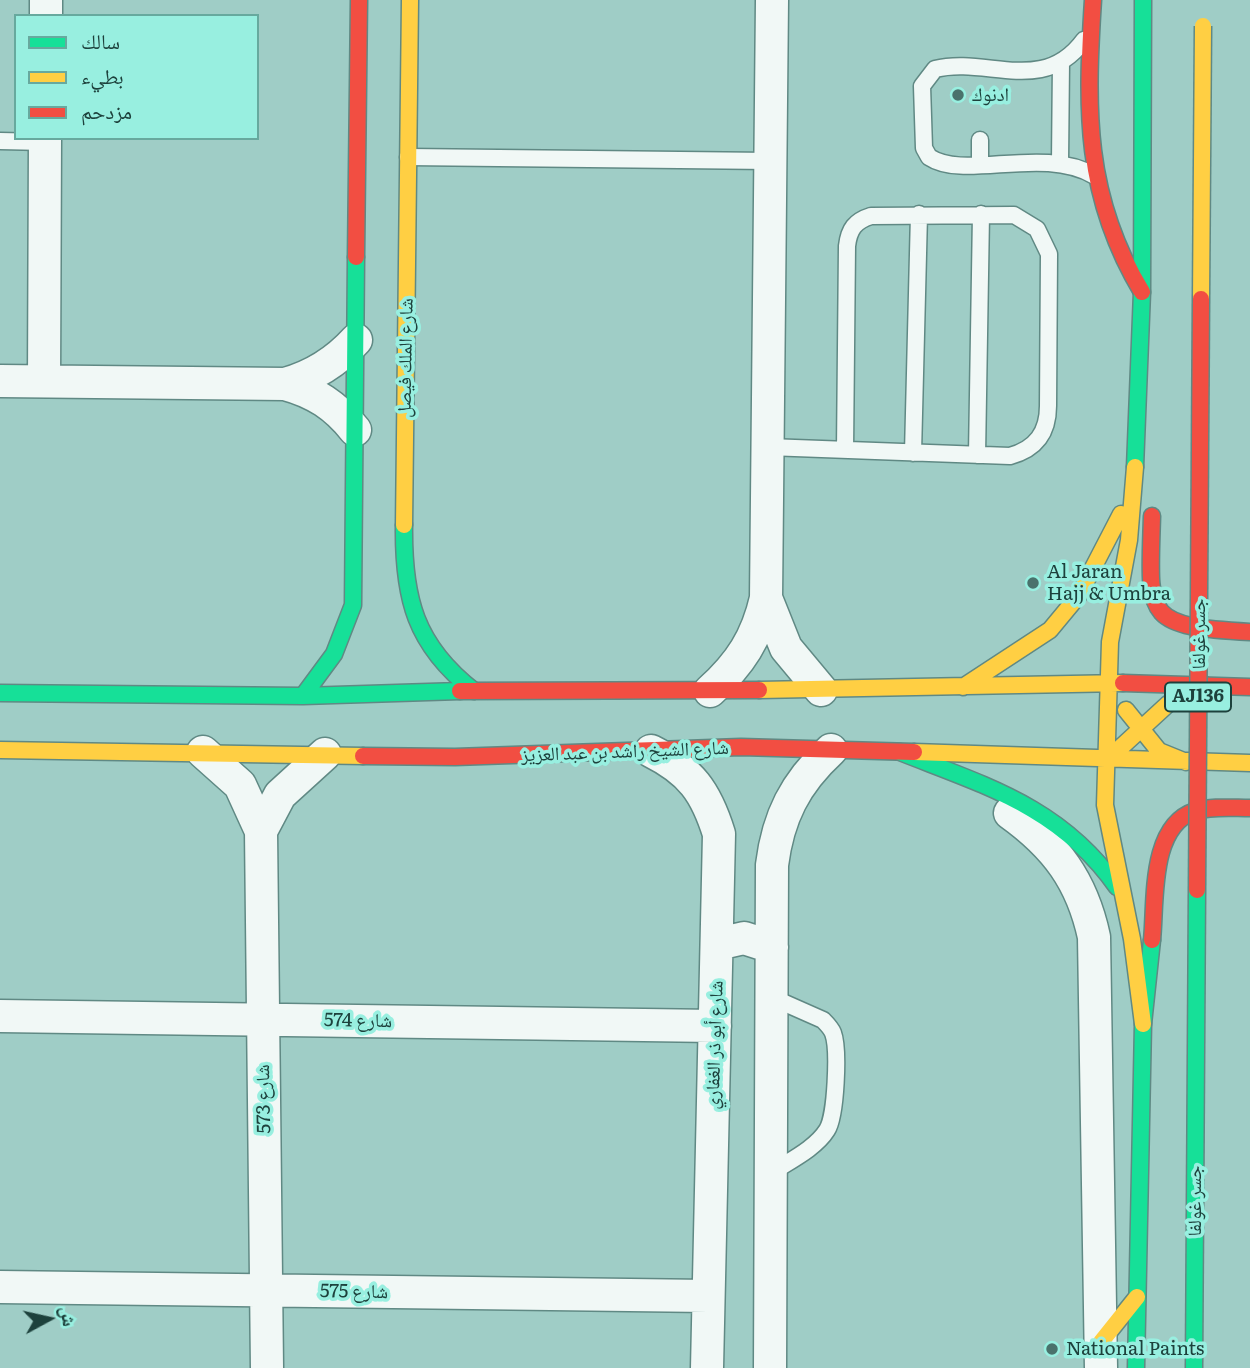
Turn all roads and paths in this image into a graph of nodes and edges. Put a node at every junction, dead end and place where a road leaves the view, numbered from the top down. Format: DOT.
graph roads {
  1 [pos="359,0"];
  2 [pos="410,0"];
  3 [pos="772,0"];
  4 [pos="1093,0"];
  5 [pos="1143,0"];
  6 [pos="1203,19"];
  7 [pos="1091,29"];
  8 [pos="1061,62"];
  9 [pos="45,140"];
  10 [pos="980,140"];
  11 [pos="0,141"];
  12 [pos="408,157"];
  13 [pos="770,160"];
  14 [pos="1060,162"];
  15 [pos="980,164"];
  16 [pos="1096,176"];
  17 [pos="919,214"];
  18 [pos="981,214"];
  19 [pos="1142,292"];
  20 [pos="356,340"];
  21 [pos="1156,366"];
  22 [pos="0,381"];
  23 [pos="44,381"];
  24 [pos="285,384"];
  25 [pos="355,430"];
  26 [pos="768,447"];
  27 [pos="845,450"];
  28 [pos="913,453"];
  29 [pos="977,455"];
  30 [pos="355,485"];
  31 [pos="405,486"];
  32 [pos="1134,487"];
  33 [pos="1153,497"];
  34 [pos="766,598"];
  35 [pos="1250,632"];
  36 [pos="1107,682"];
  37 [pos="1205,685"];
  38 [pos="962,687"];
  39 [pos="1250,687"];
  40 [pos="821,690"];
  41 [pos="474,691"];
  42 [pos="710,691"];
  43 [pos="0,693"];
  44 [pos="303,696"];
  45 [pos="1140,730"];
  46 [pos="0,750"];
  47 [pos="831,750"];
  48 [pos="651,751"];
  49 [pos="203,752"];
  50 [pos="900,752"];
  51 [pos="325,754"];
  52 [pos="1106,761"];
  53 [pos="1186,762"];
  54 [pos="1250,763"];
  55 [pos="961,778"];
  56 [pos="1250,808"];
  57 [pos="261,831"];
  58 [pos="1122,896"];
  59 [pos="718,944"];
  60 [pos="772,947"];
  61 [pos="771,997"];
  62 [pos="0,1016"];
  63 [pos="263,1019"];
  64 [pos="1143,1024"];
  65 [pos="715,1026"];
  66 [pos="771,1173"];
  67 [pos="0,1287"];
  68 [pos="266,1291"];
  69 [pos="708,1296"];
  70 [pos="1138,1297"];
  71 [pos="1101,1355"];
  72 [pos="267,1368"];
  73 [pos="708,1368"];
  74 [pos="770,1368"];
  75 [pos="1136,1368"];
  76 [pos="1194,1368"];
  1 -- 20 [label="main road"];
  2 -- 12 [label="main road, شارع الملك فيصل"];
  3 -- 13 [label="street"];
  4 -- 7 [label="main road"];
  5 -- 19 [label="main road"];
  6 -- 76 [label="main road, جسر غولفا / AJ136, bridge"];
  7 -- 8 [label="lane"];
  7 -- 16 [label="main road"];
  8 -- 14 [label="lane"];
  8 -- 15 [label="lane"];
  9 -- 11 [label="lane"];
  9 -- 23 [label="street"];
  10 -- 15 [label="lane"];
  12 -- 13 [label="lane"];
  12 -- 31 [label="main road, شارع الملك فيصل"];
  13 -- 26 [label="street"];
  14 -- 15 [label="lane"];
  14 -- 16 [label="lane"];
  16 -- 19 [label="main road"];
  17 -- 18 [label="lane"];
  17 -- 27 [label="lane"];
  17 -- 28 [label="lane"];
  18 -- 29 [label="lane"];
  18 -- 29 [label="lane"];
  19 -- 21 [label="main road"];
  19 -- 32 [label="main road"];
  20 -- 24 [label="street"];
  20 -- 25 [label="main road"];
  22 -- 23 [label="street"];
  23 -- 24 [label="street"];
  24 -- 25 [label="street"];
  25 -- 30 [label="main road"];
  26 -- 27 [label="lane"];
  26 -- 34 [label="street"];
  27 -- 28 [label="lane"];
  28 -- 29 [label="lane"];
  30 -- 31 [label="main road"];
  30 -- 44 [label="main road"];
  31 -- 41 [label="main road, شارع الملك فيصل"];
  32 -- 36 [label="main road"];
  32 -- 38 [label="main road"];
  33 -- 35 [label="main road"];
  34 -- 40 [label="street"];
  34 -- 42 [label="street"];
  36 -- 37 [label="main road"];
  36 -- 38 [label="main road"];
  36 -- 45 [label="main road"];
  36 -- 52 [label="main road"];
  37 -- 39 [label="main road"];
  37 -- 45 [label="main road"];
  38 -- 40 [label="main road"];
  40 -- 42 [label="main road"];
  41 -- 42 [label="main road"];
  41 -- 44 [label="main road"];
  43 -- 44 [label="main road"];
  45 -- 52 [label="main road"];
  45 -- 53 [label="main road"];
  46 -- 49 [label="main road, شارع الشيخ راشد بن عبد العزيز"];
  47 -- 48 [label="main road, شارع الشيخ راشد بن عبد العزيز"];
  47 -- 50 [label="main road, شارع الشيخ راشد بن عبد العزيز"];
  47 -- 60 [label="street"];
  48 -- 51 [label="main road, شارع الشيخ راشد بن عبد العزيز"];
  48 -- 59 [label="street, شارع أبو ذر الغفاري"];
  49 -- 51 [label="main road, شارع الشيخ راشد بن عبد العزيز"];
  49 -- 57 [label="street, شارع 573"];
  50 -- 52 [label="main road, شارع الشيخ راشد بن عبد العزيز"];
  50 -- 55 [label="main road"];
  51 -- 57 [label="street, شارع 573"];
  52 -- 53 [label="main road, شارع الشيخ راشد بن عبد العزيز"];
  52 -- 58 [label="main road"];
  53 -- 54 [label="main road, شارع الشيخ راشد بن عبد العزيز"];
  55 -- 58 [label="main road"];
  55 -- 71 [label="street"];
  56 -- 64 [label="main road"];
  57 -- 63 [label="street, شارع 573"];
  58 -- 64 [label="main road"];
  59 -- 60 [label="street"];
  59 -- 65 [label="street, شارع أبو ذر الغفاري"];
  60 -- 61 [label="street"];
  61 -- 66 [label="street"];
  61 -- 66 [label="lane"];
  62 -- 63 [label="street, شارع 574"];
  63 -- 65 [label="street, شارع 574"];
  63 -- 68 [label="street, شارع 573"];
  64 -- 70 [label="main road"];
  65 -- 69 [label="street, شارع أبو ذر الغفاري"];
  66 -- 74 [label="street"];
  67 -- 68 [label="street, شارع 575"];
  68 -- 69 [label="street, شارع 575"];
  68 -- 72 [label="street, شارع 573"];
  69 -- 73 [label="street, شارع أبو ذر الغفاري"];
  70 -- 71 [label="main road"];
  70 -- 75 [label="main road"];
}
